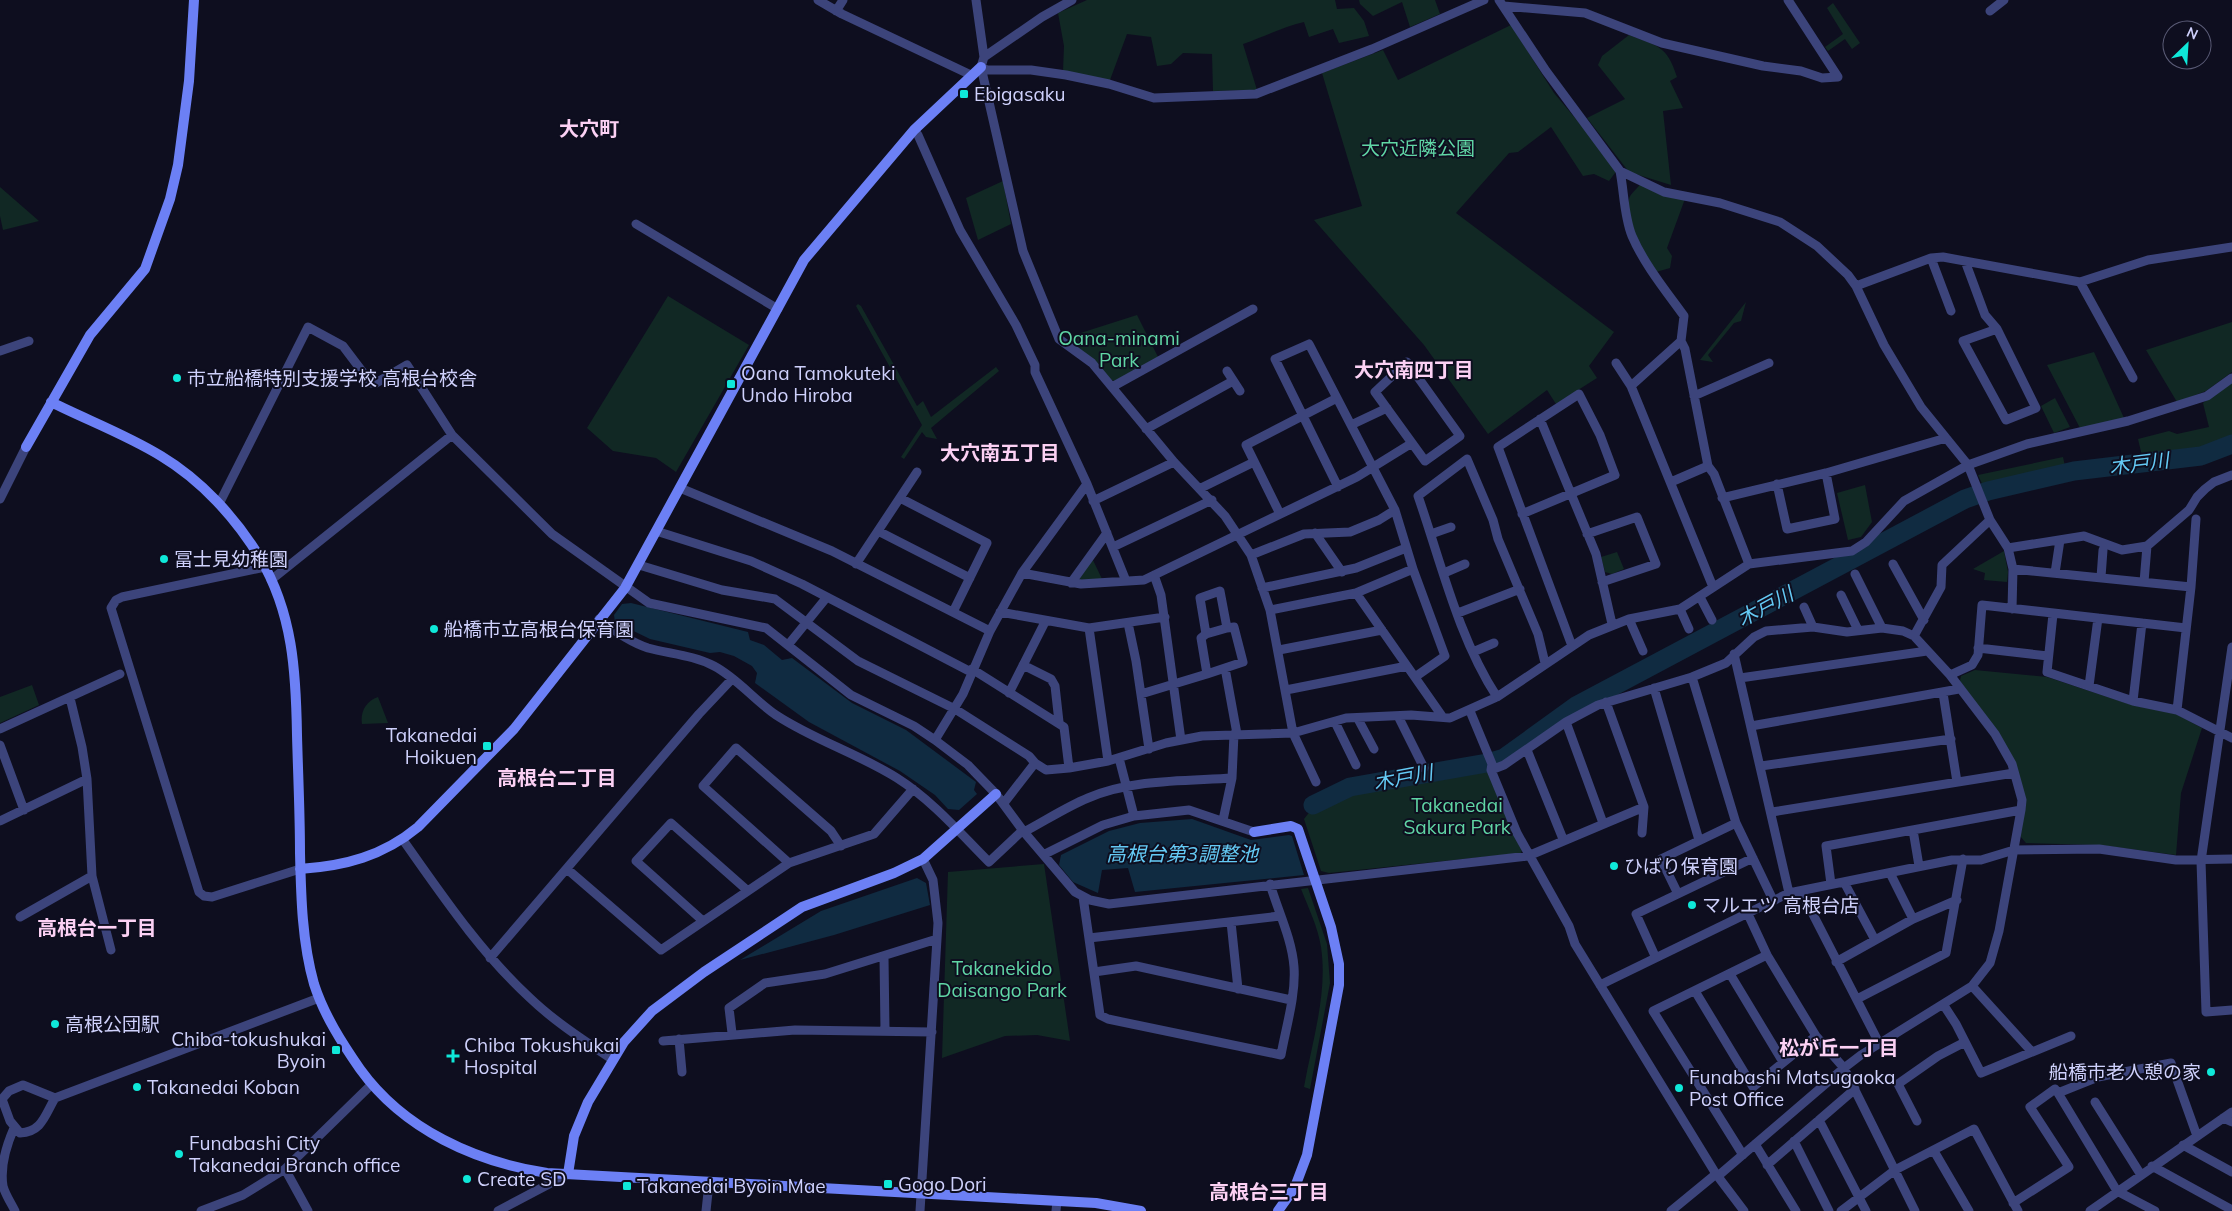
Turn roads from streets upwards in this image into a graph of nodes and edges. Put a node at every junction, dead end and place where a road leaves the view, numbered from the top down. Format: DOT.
graph roads {
  1 [pos="194,0"];
  2 [pos="818,0"];
  3 [pos="844,0"];
  4 [pos="976,0"];
  5 [pos="1072,0"];
  6 [pos="1484,0"];
  7 [pos="1788,0"];
  8 [pos="2004,0"];
  9 [pos="1501,3"];
  10 [pos="836,11"];
  11 [pos="1990,11"];
  12 [pos="982,62"];
  13 [pos="971,75"];
  14 [pos="914,130"];
  15 [pos="1620,171"];
  16 [pos="636,224"];
  17 [pos="2232,247"];
  18 [pos="1931,258"];
  19 [pos="1965,261"];
  20 [pos="2080,282"];
  21 [pos="1856,286"];
  22 [pos="778,309"];
  23 [pos="1253,309"];
  24 [pos="1951,311"];
  25 [pos="1997,328"];
  26 [pos="29,341"];
  27 [pos="1681,341"];
  28 [pos="0,351"];
  29 [pos="1616,363"];
  30 [pos="1770,363"];
  31 [pos="1227,371"];
  32 [pos="2133,378"];
  33 [pos="2232,378"];
  34 [pos="1233,381"];
  35 [pos="1112,386"];
  36 [pos="1631,386"];
  37 [pos="1240,391"];
  38 [pos="1694,396"];
  39 [pos="1337,398"];
  40 [pos="51,402"];
  41 [pos="1387,408"];
  42 [pos="1304,416"];
  43 [pos="1540,419"];
  44 [pos="1351,425"];
  45 [pos="1146,429"];
  46 [pos="452,435"];
  47 [pos="1946,438"];
  48 [pos="1412,443"];
  49 [pos="26,447"];
  50 [pos="1174,462"];
  51 [pos="1254,462"];
  52 [pos="1968,465"];
  53 [pos="1708,466"];
  54 [pos="1373,468"];
  55 [pos="917,472"];
  56 [pos="1826,473"];
  57 [pos="2232,475"];
  58 [pos="1671,482"];
  59 [pos="1087,484"];
  60 [pos="1777,484"];
  61 [pos="1338,486"];
  62 [pos="680,488"];
  63 [pos="1201,488"];
  64 [pos="1571,494"];
  65 [pos="900,498"];
  66 [pos="1722,498"];
  67 [pos="0,499"];
  68 [pos="1093,500"];
  69 [pos="1212,500"];
  70 [pos="219,504"];
  71 [pos="1395,510"];
  72 [pos="1280,514"];
  73 [pos="1522,514"];
  74 [pos="2196,519"];
  75 [pos="1990,520"];
  76 [pos="1451,527"];
  77 [pos="656,531"];
  78 [pos="878,531"];
  79 [pos="1107,533"];
  80 [pos="1315,533"];
  81 [pos="1431,534"];
  82 [pos="1587,534"];
  83 [pos="1239,535"];
  84 [pos="2060,540"];
  85 [pos="1113,546"];
  86 [pos="2147,546"];
  87 [pos="1406,548"];
  88 [pos="2008,548"];
  89 [pos="2103,550"];
  90 [pos="1251,555"];
  91 [pos="639,564"];
  92 [pos="856,564"];
  93 [pos="1465,564"];
  94 [pos="1750,564"];
  95 [pos="1893,564"];
  96 [pos="265,567"];
  97 [pos="1413,569"];
  98 [pos="2013,569"];
  99 [pos="1342,572"];
  100 [pos="1022,573"];
  101 [pos="1444,573"];
  102 [pos="2055,573"];
  103 [pos="1855,574"];
  104 [pos="1154,575"];
  105 [pos="970,578"];
  106 [pos="2101,578"];
  107 [pos="272,580"];
  108 [pos="1126,581"];
  109 [pos="1602,582"];
  110 [pos="2144,582"];
  111 [pos="1071,583"];
  112 [pos="1713,587"];
  113 [pos="2191,587"];
  114 [pos="625,588"];
  115 [pos="1262,588"];
  116 [pos="1520,589"];
  117 [pos="1356,593"];
  118 [pos="1841,595"];
  119 [pos="827,597"];
  120 [pos="1700,597"];
  121 [pos="1804,607"];
  122 [pos="1680,609"];
  123 [pos="2012,609"];
  124 [pos="1270,610"];
  125 [pos="953,612"];
  126 [pos="1000,612"];
  127 [pos="1458,613"];
  128 [pos="2053,614"];
  129 [pos="1165,617"];
  130 [pos="2098,618"];
  131 [pos="599,619"];
  132 [pos="1629,619"];
  133 [pos="1712,620"];
  134 [pos="1924,620"];
  135 [pos="1045,622"];
  136 [pos="806,623"];
  137 [pos="1128,623"];
  138 [pos="2142,623"];
  139 [pos="1612,624"];
  140 [pos="1813,626"];
  141 [pos="1089,628"];
  142 [pos="1227,628"];
  143 [pos="1882,628"];
  144 [pos="2186,628"];
  145 [pos="1689,629"];
  146 [pos="1382,630"];
  147 [pos="1858,630"];
  148 [pos="990,631"];
  149 [pos="1206,634"];
  150 [pos="1914,636"];
  151 [pos="1494,643"];
  152 [pos="788,646"];
  153 [pos="1572,646"];
  154 [pos="2232,647"];
  155 [pos="1978,648"];
  156 [pos="1278,650"];
  157 [pos="1927,650"];
  158 [pos="1643,651"];
  159 [pos="1473,652"];
  160 [pos="1734,654"];
  161 [pos="2048,656"];
  162 [pos="1546,663"];
  163 [pos="1023,665"];
  164 [pos="1407,666"];
  165 [pos="1225,668"];
  166 [pos="972,671"];
  167 [pos="120,674"];
  168 [pos="1207,674"];
  169 [pos="1950,675"];
  170 [pos="1415,677"];
  171 [pos="1692,677"];
  172 [pos="1740,678"];
  173 [pos="732,679"];
  174 [pos="1173,685"];
  175 [pos="2089,686"];
  176 [pos="1654,688"];
  177 [pos="1959,689"];
  178 [pos="1286,690"];
  179 [pos="1009,693"];
  180 [pos="1943,693"];
  181 [pos="1141,694"];
  182 [pos="1497,697"];
  183 [pos="70,698"];
  184 [pos="2133,701"];
  185 [pos="1606,702"];
  186 [pos="955,709"];
  187 [pos="2177,710"];
  188 [pos="1470,711"];
  189 [pos="1398,716"];
  190 [pos="1442,716"];
  191 [pos="1358,718"];
  192 [pos="1058,722"];
  193 [pos="1335,722"];
  194 [pos="1566,722"];
  195 [pos="1751,726"];
  196 [pos="0,729"];
  197 [pos="1293,733"];
  198 [pos="2221,733"];
  199 [pos="1236,734"];
  200 [pos="1951,738"];
  201 [pos="2232,738"];
  202 [pos="935,740"];
  203 [pos="1181,740"];
  204 [pos="0,745"];
  205 [pos="1149,749"];
  206 [pos="1374,749"];
  207 [pos="1527,750"];
  208 [pos="1119,758"];
  209 [pos="1108,761"];
  210 [pos="1035,763"];
  211 [pos="1491,764"];
  212 [pos="1356,765"];
  213 [pos="1760,766"];
  214 [pos="1069,768"];
  215 [pos="1424,768"];
  216 [pos="2014,772"];
  217 [pos="1232,778"];
  218 [pos="86,779"];
  219 [pos="1316,782"];
  220 [pos="1957,782"];
  221 [pos="1127,787"];
  222 [pos="913,789"];
  223 [pos="996,794"];
  224 [pos="1004,803"];
  225 [pos="1644,807"];
  226 [pos="24,810"];
  227 [pos="2021,810"];
  228 [pos="1772,812"];
  229 [pos="1134,816"];
  230 [pos="1223,820"];
  231 [pos="0,822"];
  232 [pos="1603,823"];
  233 [pos="1736,823"];
  234 [pos="956,830"];
  235 [pos="1912,830"];
  236 [pos="1024,831"];
  237 [pos="1254,832"];
  238 [pos="1642,833"];
  239 [pos="1563,839"];
  240 [pos="403,840"];
  241 [pos="1698,840"];
  242 [pos="841,846"];
  243 [pos="2014,850"];
  244 [pos="1045,854"];
  245 [pos="1528,856"];
  246 [pos="1753,858"];
  247 [pos="923,859"];
  248 [pos="1963,859"];
  249 [pos="2232,859"];
  250 [pos="2201,861"];
  251 [pos="789,863"];
  252 [pos="1919,866"];
  253 [pos="567,868"];
  254 [pos="300,869"];
  255 [pos="1890,873"];
  256 [pos="92,876"];
  257 [pos="1316,880"];
  258 [pos="1844,882"];
  259 [pos="1270,884"];
  260 [pos="1831,884"];
  261 [pos="748,891"];
  262 [pos="1801,891"];
  263 [pos="1789,893"];
  264 [pos="1678,894"];
  265 [pos="1083,897"];
  266 [pos="1773,900"];
  267 [pos="1957,900"];
  268 [pos="1747,912"];
  269 [pos="1280,916"];
  270 [pos="20,917"];
  271 [pos="1913,919"];
  272 [pos="703,921"];
  273 [pos="1230,922"];
  274 [pos="1089,938"];
  275 [pos="937,939"];
  276 [pos="1875,940"];
  277 [pos="112,950"];
  278 [pos="1768,955"];
  279 [pos="1655,956"];
  280 [pos="884,957"];
  281 [pos="490,958"];
  282 [pos="1836,962"];
  283 [pos="1094,972"];
  284 [pos="1730,974"];
  285 [pos="1600,985"];
  286 [pos="1972,986"];
  287 [pos="1238,989"];
  288 [pos="1694,991"];
  289 [pos="319,998"];
  290 [pos="1856,999"];
  291 [pos="1291,1000"];
  292 [pos="1943,1004"];
  293 [pos="2232,1010"];
  294 [pos="885,1030"];
  295 [pos="932,1032"];
  296 [pos="732,1034"];
  297 [pos="1816,1036"];
  298 [pos="2071,1036"];
  299 [pos="679,1039"];
  300 [pos="663,1041"];
  301 [pos="1966,1042"];
  302 [pos="1879,1043"];
  303 [pos="2032,1052"];
  304 [pos="613,1060"];
  305 [pos="1784,1062"];
  306 [pos="1844,1068"];
  307 [pos="682,1072"];
  308 [pos="371,1084"];
  309 [pos="1855,1089"];
  310 [pos="39,1092"];
  311 [pos="2058,1093"];
  312 [pos="1,1097"];
  313 [pos="55,1098"];
  314 [pos="2095,1102"];
  315 [pos="49,1108"];
  316 [pos="2232,1112"];
  317 [pos="2223,1118"];
  318 [pos="1819,1120"];
  319 [pos="1917,1121"];
  320 [pos="2232,1122"];
  321 [pos="17,1131"];
  322 [pos="2197,1136"];
  323 [pos="1794,1141"];
  324 [pos="1755,1144"];
  325 [pos="2183,1145"];
  326 [pos="1934,1151"];
  327 [pos="1743,1155"];
  328 [pos="1767,1165"];
  329 [pos="2152,1166"];
  330 [pos="285,1169"];
  331 [pos="1895,1170"];
  332 [pos="2232,1172"];
  333 [pos="568,1174"];
  334 [pos="1717,1175"];
  335 [pos="2141,1175"];
  336 [pos="709,1183"];
  337 [pos="2117,1191"];
  338 [pos="920,1194"];
  339 [pos="1858,1198"];
  340 [pos="1057,1206"];
  341 [pos="2015,1207"];
  342 [pos="2232,1210"];
  343 [pos="15,1211"];
  344 [pos="201,1211"];
  345 [pos="308,1211"];
  346 [pos="498,1211"];
  347 [pos="706,1211"];
  348 [pos="920,1211"];
  349 [pos="1141,1211"];
  350 [pos="1278,1211"];
  351 [pos="1671,1211"];
  352 [pos="1744,1211"];
  353 [pos="1796,1211"];
  354 [pos="1829,1211"];
  355 [pos="1841,1211"];
  356 [pos="1866,1211"];
  357 [pos="1915,1211"];
  358 [pos="1969,1211"];
  359 [pos="2090,1211"];
  360 [pos="2155,1211"];
  1 -- 40 [label="street"];
  2 -- 10 [label="street"];
  3 -- 10 [label="street"];
  4 -- 12 [label="street"];
  5 -- 12 [label="street"];
  6 -- 12 [label="street"];
  7 -- 9 [label="street"];
  8 -- 11 [label="street"];
  9 -- 15 [label="street"];
  10 -- 13 [label="street"];
  12 -- 13 [label="street"];
  12 -- 35 [label="street"];
  13 -- 14 [label="street"];
  14 -- 22 [label="street"];
  14 -- 59 [label="street"];
  15 -- 21 [label="street"];
  15 -- 27 [label="street"];
  16 -- 22 [label="street"];
  17 -- 20 [label="street"];
  18 -- 19 [label="street"];
  18 -- 21 [label="street"];
  18 -- 24 [label="street"];
  19 -- 20 [label="street"];
  19 -- 25 [label="street"];
  20 -- 32 [label="street"];
  21 -- 47 [label="street"];
  22 -- 62 [label="street"];
  23 -- 35 [label="street"];
  25 -- 25 [label="street"];
  26 -- 28 [label="street"];
  27 -- 36 [label="street"];
  27 -- 38 [label="street"];
  29 -- 36 [label="street"];
  30 -- 38 [label="street"];
  31 -- 34 [label="street"];
  33 -- 52 [label="street"];
  34 -- 37 [label="street"];
  34 -- 45 [label="street"];
  35 -- 45 [label="street"];
  36 -- 58 [label="street"];
  38 -- 53 [label="street"];
  39 -- 42 [label="street"];
  39 -- 42 [label="street"];
  39 -- 44 [label="street"];
  40 -- 49 [label="street"];
  40 -- 70 [label="street"];
  41 -- 44 [label="street"];
  41 -- 48 [label="street"];
  41 -- 48 [label="street"];
  42 -- 51 [label="street"];
  42 -- 61 [label="street"];
  43 -- 64 [label="street"];
  43 -- 64 [label="street"];
  43 -- 73 [label="street"];
  44 -- 54 [label="street"];
  45 -- 50 [label="street"];
  46 -- 70 [label="street"];
  46 -- 107 [label="street"];
  46 -- 114 [label="street"];
  47 -- 52 [label="street"];
  47 -- 56 [label="street"];
  48 -- 54 [label="street"];
  49 -- 67 [label="street"];
  50 -- 63 [label="street"];
  50 -- 68 [label="street"];
  51 -- 63 [label="street"];
  51 -- 72 [label="street"];
  52 -- 75 [label="street"];
  52 -- 94 [label="street"];
  53 -- 58 [label="street"];
  53 -- 66 [label="street"];
  54 -- 61 [label="street"];
  54 -- 71 [label="street"];
  55 -- 65 [label="street"];
  56 -- 60 [label="street"];
  56 -- 60 [label="street"];
  57 -- 86 [label="street"];
  58 -- 112 [label="street"];
  59 -- 68 [label="street"];
  59 -- 100 [label="street"];
  60 -- 66 [label="street"];
  61 -- 72 [label="street"];
  62 -- 77 [label="street"];
  62 -- 92 [label="street"];
  63 -- 69 [label="street"];
  64 -- 73 [label="street"];
  64 -- 82 [label="street"];
  65 -- 78 [label="street"];
  65 -- 105 [label="street"];
  66 -- 94 [label="street"];
  68 -- 79 [label="street"];
  69 -- 83 [label="street"];
  69 -- 85 [label="street"];
  70 -- 96 [label="street"];
  71 -- 80 [label="street"];
  71 -- 87 [label="street"];
  72 -- 83 [label="street"];
  73 -- 153 [label="street"];
  74 -- 113 [label="street"];
  75 -- 88 [label="street"];
  75 -- 134 [label="street"];
  76 -- 81 [label="street"];
  77 -- 91 [label="street"];
  77 -- 119 [label="street"];
  78 -- 92 [label="street"];
  78 -- 105 [label="street"];
  79 -- 85 [label="street"];
  79 -- 111 [label="street"];
  80 -- 90 [label="street"];
  80 -- 99 [label="street"];
  81 -- 101 [label="street"];
  81 -- 116 [label="street"];
  82 -- 109 [label="street"];
  82 -- 109 [label="street"];
  83 -- 90 [label="street"];
  83 -- 104 [label="street"];
  84 -- 86 [label="street"];
  84 -- 88 [label="street"];
  84 -- 102 [label="street"];
  85 -- 108 [label="street"];
  86 -- 110 [label="street"];
  87 -- 97 [label="street"];
  87 -- 99 [label="street"];
  88 -- 98 [label="street"];
  89 -- 106 [label="street"];
  90 -- 115 [label="street"];
  91 -- 114 [label="street"];
  91 -- 136 [label="street"];
  92 -- 125 [label="street"];
  93 -- 101 [label="street"];
  94 -- 112 [label="street"];
  95 -- 134 [label="street"];
  96 -- 107 [label="street"];
  96 -- 254 [label="street"];
  97 -- 117 [label="street"];
  97 -- 170 [label="street"];
  98 -- 102 [label="street"];
  98 -- 123 [label="street"];
  99 -- 115 [label="street"];
  100 -- 111 [label="street"];
  100 -- 126 [label="street"];
  101 -- 127 [label="street"];
  102 -- 106 [label="street"];
  103 -- 143 [label="street"];
  104 -- 108 [label="street"];
  104 -- 129 [label="street"];
  105 -- 125 [label="street"];
  106 -- 110 [label="street"];
  107 -- 254 [label="street"];
  108 -- 111 [label="street"];
  109 -- 139 [label="street"];
  110 -- 113 [label="street"];
  112 -- 120 [label="street"];
  113 -- 144 [label="street"];
  114 -- 131 [label="street"];
  114 -- 152 [label="street"];
  115 -- 124 [label="street"];
  116 -- 127 [label="street"];
  116 -- 162 [label="street"];
  117 -- 124 [label="street"];
  117 -- 146 [label="street"];
  118 -- 147 [label="street"];
  119 -- 136 [label="street"];
  119 -- 166 [label="street"];
  120 -- 122 [label="street"];
  120 -- 133 [label="street"];
  121 -- 140 [label="street"];
  122 -- 132 [label="street"];
  122 -- 145 [label="street"];
  123 -- 128 [label="street"];
  123 -- 155 [label="street"];
  124 -- 156 [label="street"];
  125 -- 148 [label="street"];
  126 -- 135 [label="street"];
  126 -- 148 [label="street"];
  127 -- 159 [label="street"];
  128 -- 130 [label="street"];
  128 -- 161 [label="street"];
  129 -- 137 [label="street"];
  129 -- 174 [label="street"];
  130 -- 138 [label="street"];
  130 -- 175 [label="street"];
  131 -- 173 [label="street"];
  131 -- 240 [label="street"];
  132 -- 139 [label="street"];
  132 -- 158 [label="street"];
  134 -- 150 [label="street"];
  135 -- 141 [label="street"];
  135 -- 163 [label="street"];
  136 -- 152 [label="street"];
  136 -- 186 [label="street"];
  137 -- 141 [label="street"];
  137 -- 181 [label="street"];
  138 -- 144 [label="street"];
  138 -- 184 [label="street"];
  139 -- 153 [label="street"];
  140 -- 147 [label="street"];
  140 -- 160 [label="street"];
  141 -- 209 [label="street"];
  142 -- 149 [label="street"];
  142 -- 149 [label="street"];
  142 -- 165 [label="street"];
  143 -- 147 [label="street"];
  143 -- 150 [label="street"];
  144 -- 187 [label="street"];
  146 -- 156 [label="street"];
  146 -- 164 [label="street"];
  148 -- 166 [label="street"];
  149 -- 168 [label="street"];
  150 -- 157 [label="street"];
  151 -- 159 [label="street"];
  152 -- 202 [label="street"];
  153 -- 162 [label="street"];
  154 -- 198 [label="street"];
  155 -- 161 [label="street"];
  155 -- 169 [label="street"];
  156 -- 178 [label="street"];
  157 -- 169 [label="street"];
  157 -- 172 [label="street"];
  159 -- 182 [label="street"];
  160 -- 171 [label="street"];
  160 -- 172 [label="street"];
  161 -- 175 [label="street"];
  162 -- 182 [label="street"];
  163 -- 179 [label="street"];
  163 -- 192 [label="street"];
  164 -- 170 [label="street"];
  164 -- 178 [label="street"];
  165 -- 168 [label="street"];
  165 -- 199 [label="street"];
  166 -- 179 [label="street"];
  166 -- 186 [label="street"];
  167 -- 183 [label="street"];
  168 -- 174 [label="street"];
  169 -- 177 [label="street"];
  170 -- 190 [label="street"];
  171 -- 176 [label="street"];
  171 -- 233 [label="street"];
  172 -- 195 [label="street"];
  173 -- 222 [label="street"];
  173 -- 253 [label="street"];
  174 -- 181 [label="street"];
  174 -- 203 [label="street"];
  175 -- 184 [label="street"];
  176 -- 185 [label="street"];
  176 -- 241 [label="street"];
  177 -- 180 [label="street"];
  177 -- 216 [label="street"];
  178 -- 197 [label="street"];
  179 -- 192 [label="street"];
  180 -- 195 [label="street"];
  180 -- 200 [label="street"];
  181 -- 205 [label="street"];
  182 -- 188 [label="street"];
  183 -- 196 [label="street"];
  183 -- 218 [label="street"];
  184 -- 187 [label="street"];
  185 -- 194 [label="street"];
  185 -- 225 [label="street"];
  186 -- 202 [label="street"];
  186 -- 210 [label="street"];
  187 -- 198 [label="street"];
  188 -- 190 [label="street"];
  188 -- 211 [label="street"];
  189 -- 190 [label="street"];
  189 -- 191 [label="street"];
  189 -- 215 [label="street"];
  191 -- 193 [label="street"];
  191 -- 206 [label="street"];
  192 -- 214 [label="street"];
  193 -- 197 [label="street"];
  193 -- 212 [label="street"];
  194 -- 207 [label="street"];
  194 -- 232 [label="street"];
  195 -- 213 [label="street"];
  197 -- 199 [label="street"];
  197 -- 219 [label="street"];
  198 -- 201 [label="street"];
  198 -- 250 [label="street"];
  199 -- 203 [label="street"];
  199 -- 217 [label="street"];
  200 -- 213 [label="street"];
  200 -- 220 [label="street"];
  202 -- 223 [label="street"];
  203 -- 205 [label="street"];
  204 -- 226 [label="street"];
  205 -- 208 [label="street"];
  207 -- 211 [label="street"];
  207 -- 239 [label="street"];
  208 -- 209 [label="street"];
  208 -- 221 [label="street"];
  209 -- 214 [label="street"];
  210 -- 214 [label="street"];
  210 -- 224 [label="street"];
  211 -- 245 [label="street"];
  213 -- 228 [label="street"];
  216 -- 220 [label="street"];
  216 -- 227 [label="street"];
  217 -- 221 [label="street"];
  217 -- 230 [label="street"];
  218 -- 226 [label="street"];
  218 -- 256 [label="street"];
  220 -- 228 [label="street"];
  221 -- 229 [label="street"];
  221 -- 236 [label="street"];
  222 -- 234 [label="street"];
  222 -- 242 [label="street"];
  223 -- 224 [label="street"];
  223 -- 234 [label="street"];
  224 -- 236 [label="street"];
  225 -- 232 [label="street"];
  225 -- 238 [label="street"];
  226 -- 231 [label="street"];
  227 -- 235 [label="street"];
  227 -- 243 [label="street"];
  228 -- 263 [label="street"];
  229 -- 230 [label="street"];
  229 -- 244 [label="street"];
  230 -- 237 [label="street"];
  232 -- 239 [label="street"];
  233 -- 241 [label="street"];
  233 -- 246 [label="street"];
  234 -- 236 [label="street"];
  234 -- 247 [label="street"];
  235 -- 252 [label="street"];
  235 -- 260 [label="street"];
  236 -- 244 [label="street"];
  237 -- 257 [label="street"];
  239 -- 245 [label="street"];
  240 -- 254 [label="street"];
  240 -- 281 [label="street"];
  241 -- 264 [label="street"];
  242 -- 251 [label="street"];
  242 -- 251 [label="street"];
  243 -- 248 [label="street"];
  243 -- 250 [label="street"];
  243 -- 286 [label="street"];
  244 -- 265 [label="street"];
  245 -- 257 [label="street"];
  245 -- 285 [label="street"];
  246 -- 264 [label="street"];
  246 -- 266 [label="street"];
  247 -- 275 [label="street"];
  247 -- 304 [label="street"];
  248 -- 252 [label="street"];
  248 -- 267 [label="street"];
  249 -- 250 [label="street"];
  250 -- 293 [label="street"];
  251 -- 261 [label="street"];
  252 -- 255 [label="street"];
  253 -- 272 [label="street"];
  253 -- 281 [label="street"];
  254 -- 289 [label="street"];
  255 -- 258 [label="street"];
  255 -- 271 [label="street"];
  256 -- 270 [label="street"];
  256 -- 277 [label="street"];
  257 -- 259 [label="street"];
  257 -- 350 [label="street"];
  258 -- 260 [label="street"];
  258 -- 276 [label="street"];
  259 -- 265 [label="street"];
  259 -- 269 [label="street"];
  260 -- 262 [label="street"];
  261 -- 272 [label="street"];
  261 -- 272 [label="street"];
  262 -- 263 [label="street"];
  262 -- 282 [label="street"];
  263 -- 266 [label="street"];
  264 -- 279 [label="street"];
  265 -- 274 [label="street"];
  266 -- 268 [label="street"];
  267 -- 271 [label="street"];
  267 -- 290 [label="street"];
  268 -- 278 [label="street"];
  268 -- 279 [label="street"];
  269 -- 273 [label="street"];
  269 -- 291 [label="street"];
  271 -- 276 [label="street"];
  273 -- 274 [label="street"];
  273 -- 287 [label="street"];
  274 -- 283 [label="street"];
  275 -- 280 [label="street"];
  275 -- 295 [label="street"];
  276 -- 282 [label="street"];
  278 -- 284 [label="street"];
  278 -- 297 [label="street"];
  279 -- 285 [label="street"];
  280 -- 294 [label="street"];
  280 -- 296 [label="street"];
  281 -- 304 [label="street"];
  282 -- 290 [label="street"];
  283 -- 287 [label="street"];
  283 -- 291 [label="street"];
  284 -- 288 [label="street"];
  284 -- 305 [label="street"];
  285 -- 334 [label="street"];
  286 -- 292 [label="street"];
  286 -- 303 [label="street"];
  287 -- 291 [label="street"];
  288 -- 305 [label="street"];
  288 -- 327 [label="street"];
  289 -- 308 [label="street"];
  289 -- 313 [label="street"];
  290 -- 302 [label="street"];
  292 -- 301 [label="street"];
  292 -- 302 [label="street"];
  294 -- 295 [label="street"];
  294 -- 296 [label="street"];
  295 -- 338 [label="street"];
  296 -- 299 [label="street"];
  297 -- 305 [label="street"];
  297 -- 306 [label="street"];
  298 -- 303 [label="street"];
  299 -- 300 [label="street"];
  299 -- 307 [label="street"];
  301 -- 303 [label="street"];
  301 -- 319 [label="street"];
  302 -- 306 [label="street"];
  304 -- 333 [label="street"];
  306 -- 309 [label="street"];
  306 -- 324 [label="street"];
  308 -- 330 [label="street"];
  308 -- 333 [label="street"];
  309 -- 318 [label="street"];
  309 -- 331 [label="street"];
  310 -- 312 [label="street"];
  310 -- 313 [label="street"];
  310 -- 315 [label="street"];
  311 -- 322 [label="street"];
  311 -- 337 [label="street"];
  311 -- 341 [label="street"];
  312 -- 321 [label="street"];
  313 -- 315 [label="street"];
  314 -- 335 [label="street"];
  315 -- 321 [label="street"];
  316 -- 317 [label="street"];
  317 -- 320 [label="street"];
  317 -- 322 [label="street"];
  318 -- 323 [label="street"];
  318 -- 339 [label="street"];
  321 -- 343 [label="street"];
  322 -- 325 [label="street"];
  323 -- 328 [label="street"];
  323 -- 354 [label="street"];
  324 -- 327 [label="street"];
  324 -- 328 [label="street"];
  325 -- 329 [label="street"];
  325 -- 332 [label="street"];
  326 -- 331 [label="street"];
  326 -- 341 [label="street"];
  326 -- 358 [label="street"];
  327 -- 334 [label="street"];
  328 -- 353 [label="street"];
  329 -- 335 [label="street"];
  329 -- 342 [label="street"];
  330 -- 344 [label="street"];
  330 -- 345 [label="street"];
  331 -- 339 [label="street"];
  331 -- 357 [label="street"];
  333 -- 336 [label="street"];
  333 -- 346 [label="street"];
  334 -- 351 [label="street"];
  334 -- 352 [label="street"];
  335 -- 337 [label="street"];
  336 -- 338 [label="street"];
  336 -- 347 [label="street"];
  337 -- 359 [label="street"];
  337 -- 360 [label="street"];
  338 -- 340 [label="street"];
  338 -- 348 [label="street"];
  339 -- 355 [label="street"];
  339 -- 356 [label="street"];
  340 -- 349 [label="street"];
}
